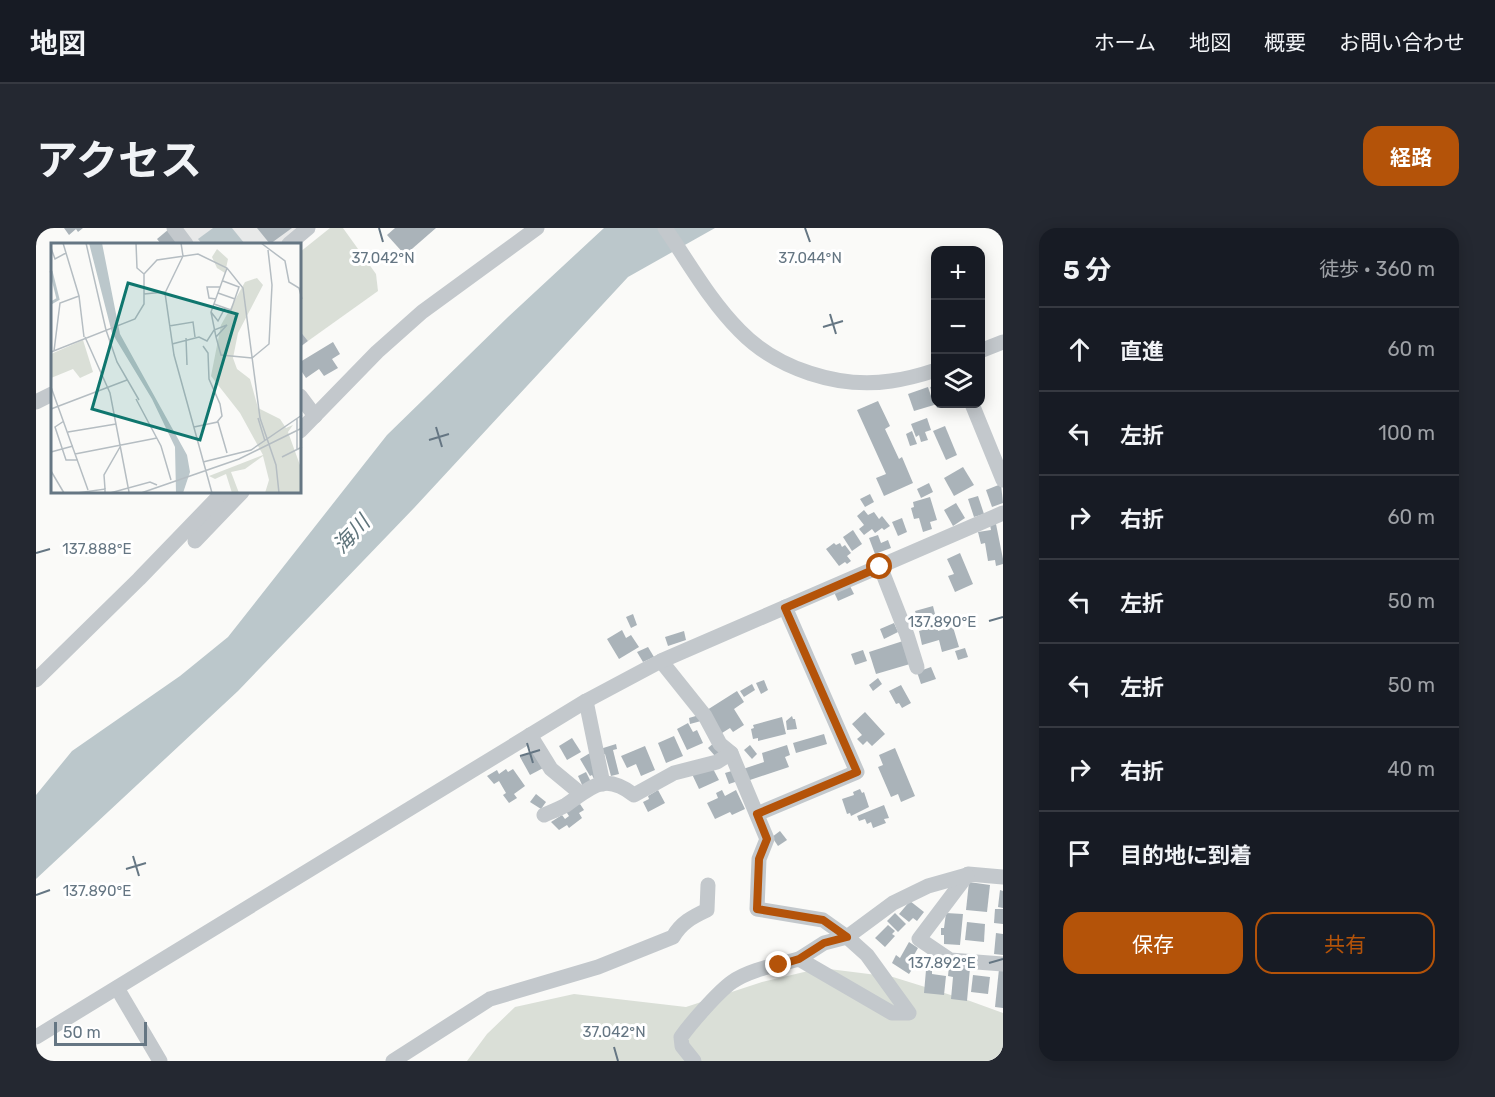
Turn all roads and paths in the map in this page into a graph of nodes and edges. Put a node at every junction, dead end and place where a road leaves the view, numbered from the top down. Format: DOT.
graph roads {
  1 [pos="174,228"];
  2 [pos="308,228"];
  3 [pos="537,228"];
  4 [pos="665,228"];
  5 [pos="185,243"];
  6 [pos="290,243"];
  7 [pos="1003,342"];
  8 [pos="985,349"];
  9 [pos="931,371"];
  10 [pos="51,394"];
  11 [pos="36,402"];
  12 [pos="305,407"];
  13 [pos="974,408"];
  14 [pos="1003,480"];
  15 [pos="221,494"];
  16 [pos="240,494"];
  17 [pos="1003,513"];
  18 [pos="195,541"];
  19 [pos="880,567"];
  20 [pos="785,608"];
  21 [pos="662,661"];
  22 [pos="917,667"];
  23 [pos="36,680"];
  24 [pos="586,701"];
  25 [pos="530,735"];
  26 [pos="731,753"];
  27 [pos="603,783"];
  28 [pos="580,793"];
  29 [pos="757,814"];
  30 [pos="544,816"];
  31 [pos="967,875"];
  32 [pos="1003,877"];
  33 [pos="708,885"];
  34 [pos="847,937"];
  35 [pos="799,959"];
  36 [pos="1003,964"];
  37 [pos="117,988"];
  38 [pos="36,1037"];
  39 [pos="160,1061"];
  40 [pos="393,1061"];
  41 [pos="694,1061"];
  1 -- 5 [label="street"];
  2 -- 6 [label="street"];
  3 -- 12 [label="street"];
  4 -- 9 [label="street"];
  7 -- 8 [label="street"];
  10 -- 11 [label="street"];
  13 -- 14 [label="street"];
  15 -- 23 [label="street"];
  16 -- 18 [label="street"];
  17 -- 19 [label="street"];
  19 -- 20 [label="street"];
  19 -- 22 [label="street"];
  20 -- 21 [label="street"];
  20 -- 29 [label="street"];
  21 -- 24 [label="street"];
  21 -- 26 [label="street"];
  24 -- 25 [label="street"];
  24 -- 27 [label="street"];
  25 -- 28 [label="street"];
  25 -- 37 [label="street"];
  26 -- 27 [label="street"];
  26 -- 29 [label="street"];
  27 -- 28 [label="street"];
  28 -- 30 [label="street"];
  29 -- 34 [label="street"];
  31 -- 32 [label="street"];
  31 -- 34 [label="street"];
  31 -- 36 [label="street"];
  33 -- 40 [label="street"];
  34 -- 35 [label="street"];
  34 -- 35 [label="street"];
  35 -- 41 [label="street"];
  37 -- 38 [label="street"];
  37 -- 39 [label="street"];
}
